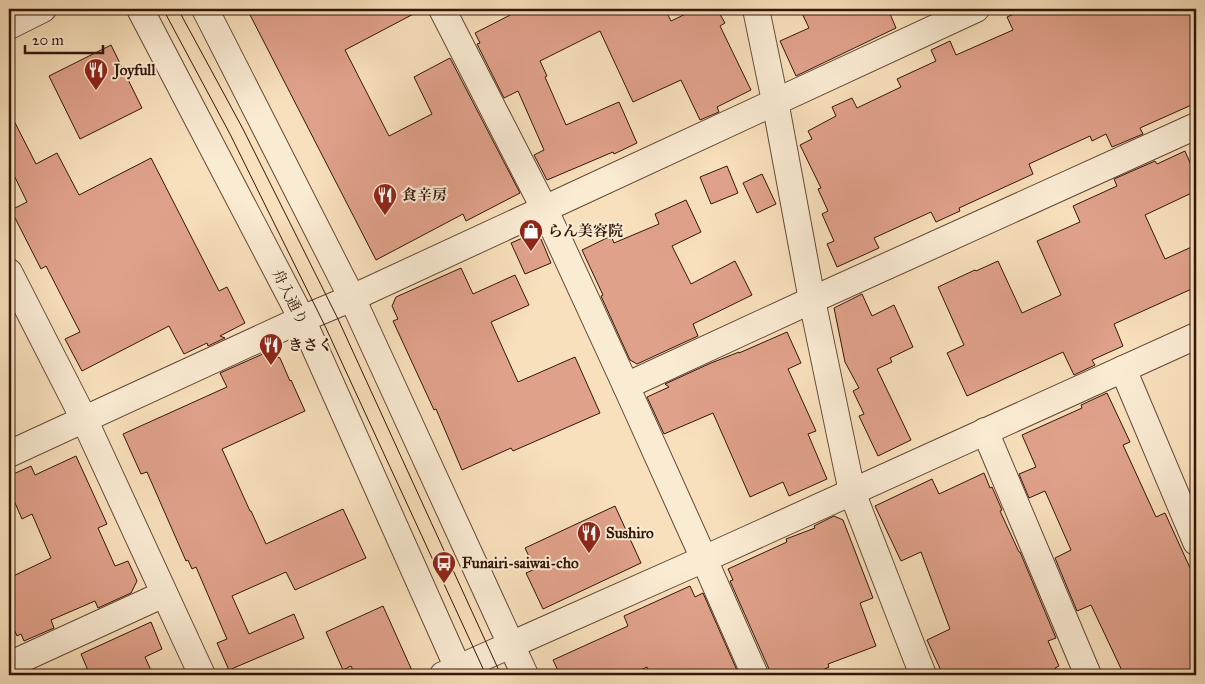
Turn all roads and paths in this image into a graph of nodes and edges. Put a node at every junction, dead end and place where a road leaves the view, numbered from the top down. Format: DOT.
graph roads {
  1 [pos="42,9"];
  2 [pos="140,9"];
  3 [pos="205,9"];
  4 [pos="443,9"];
  5 [pos="756,9"];
  6 [pos="976,9"];
  7 [pos="9,26"];
  8 [pos="775,102"];
  9 [pos="1196,126"];
  10 [pos="544,208"];
  11 [pos="9,272"];
  12 [pos="352,298"];
  13 [pos="812,300"];
  14 [pos="302,319"];
  15 [pos="1196,336"];
  16 [pos="1123,369"];
  17 [pos="626,386"];
  18 [pos="84,419"];
  19 [pos="985,431"];
  20 [pos="9,454"];
  21 [pos="852,492"];
  22 [pos="1196,542"];
  23 [pos="704,559"];
  24 [pos="164,594"];
  25 [pos="512,645"];
  26 [pos="9,665"];
  27 [pos="454,673"];
  28 [pos="202,675"];
  29 [pos="525,675"];
  30 [pos="755,675"];
  31 [pos="922,675"];
  32 [pos="1088,675"];
  1 -- 7 [label="street"];
  2 -- 14 [label="street, 舟入通り"];
  3 -- 12 [label="street"];
  4 -- 10 [label="street"];
  5 -- 8 [label="street"];
  6 -- 8 [label="street"];
  8 -- 10 [label="street"];
  8 -- 13 [label="street"];
  9 -- 13 [label="street"];
  10 -- 12 [label="street"];
  10 -- 17 [label="street"];
  11 -- 18 [label="street"];
  12 -- 14 [label="street"];
  12 -- 25 [label="street"];
  13 -- 17 [label="street"];
  13 -- 21 [label="street"];
  14 -- 18 [label="street"];
  14 -- 27 [label="street, 舟入通り"];
  15 -- 16 [label="street"];
  16 -- 19 [label="street"];
  16 -- 22 [label="street"];
  17 -- 23 [label="street"];
  18 -- 20 [label="street"];
  18 -- 24 [label="street"];
  19 -- 21 [label="street"];
  19 -- 32 [label="street"];
  21 -- 23 [label="street"];
  21 -- 31 [label="street"];
  23 -- 25 [label="street"];
  23 -- 30 [label="street"];
  24 -- 26 [label="street"];
  24 -- 28 [label="street"];
  25 -- 27 [label="street"];
  25 -- 29 [label="street"];
}
